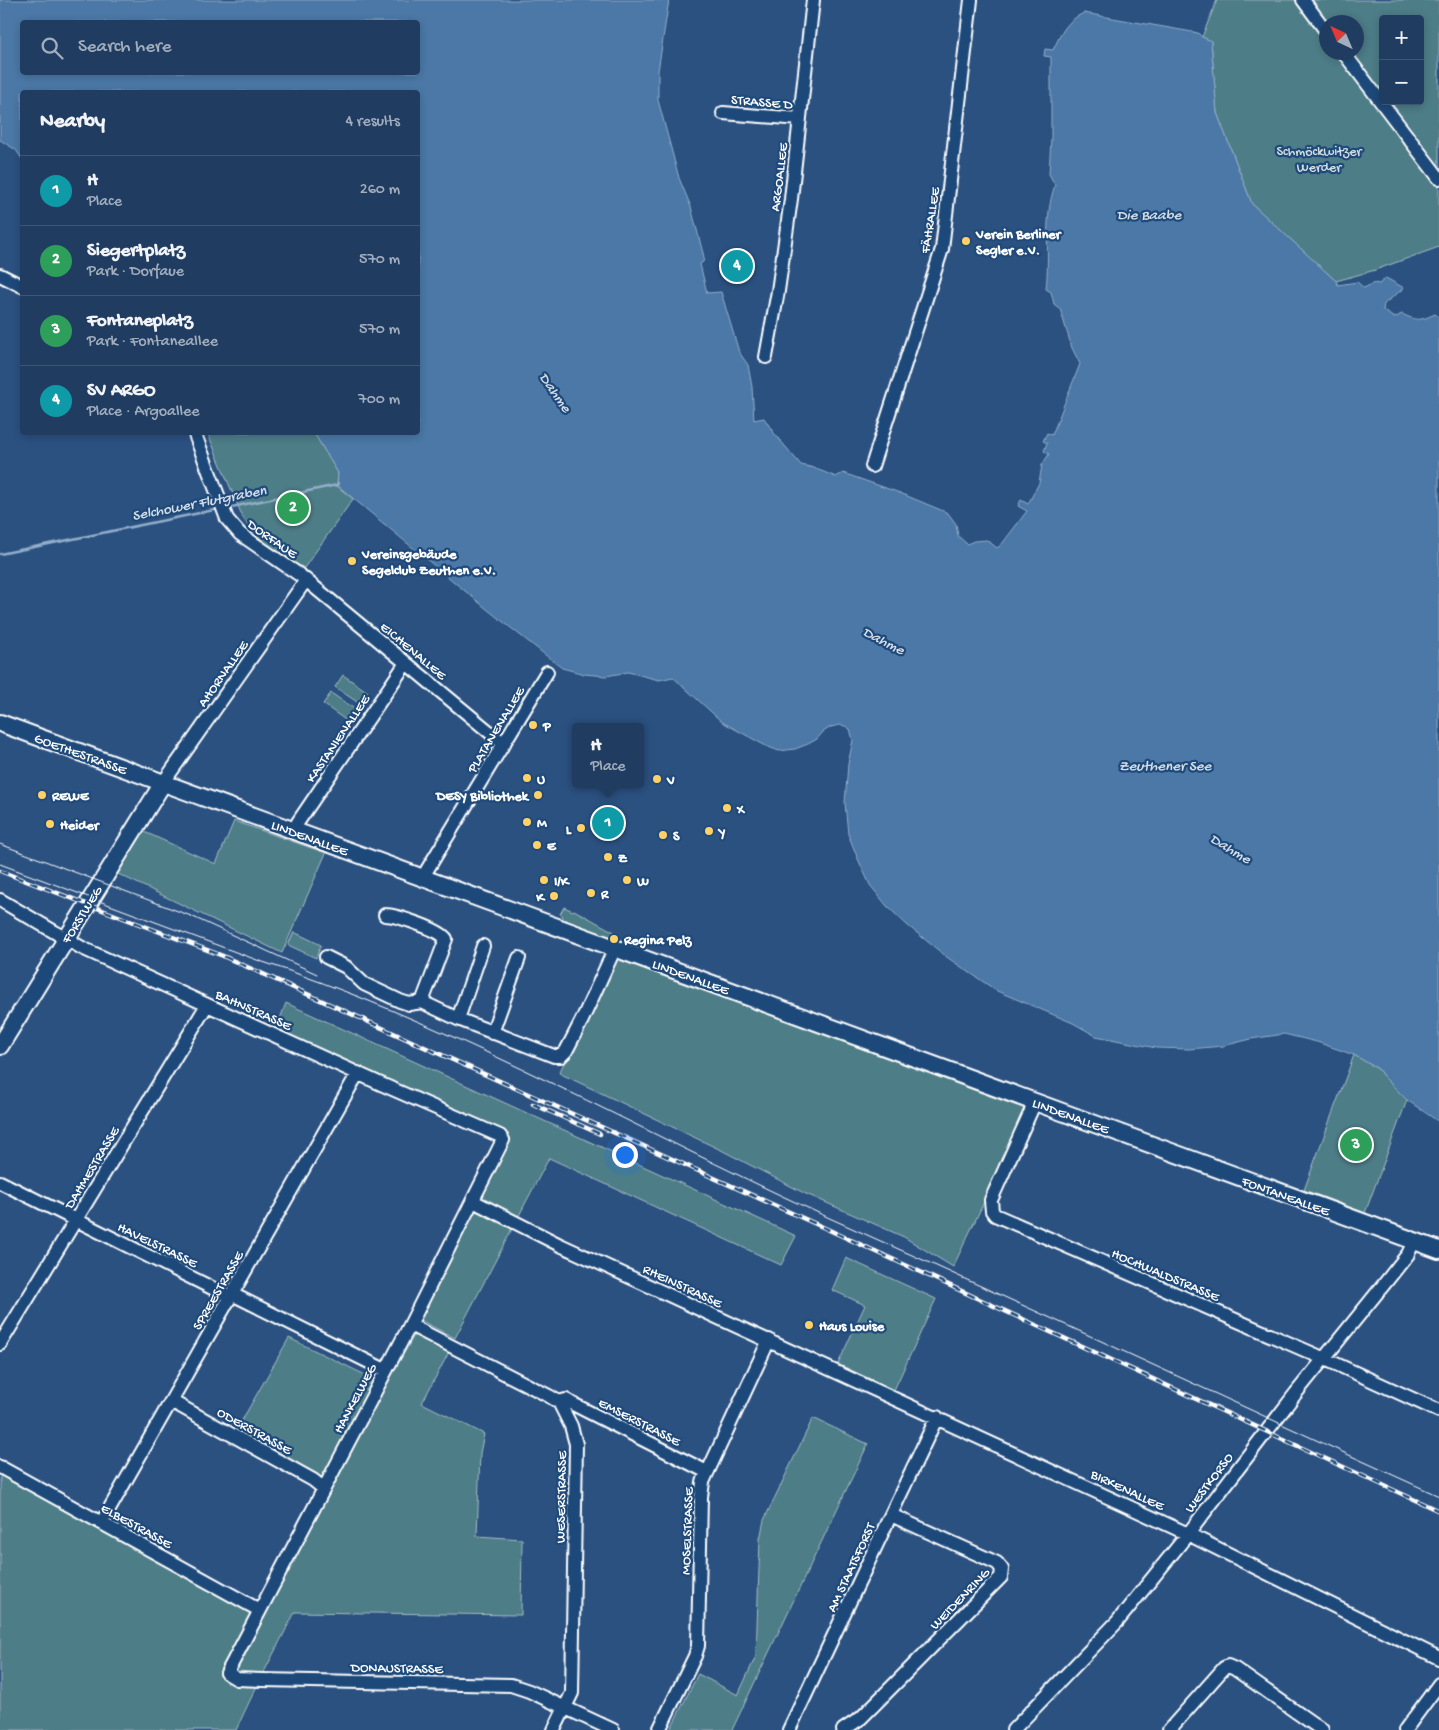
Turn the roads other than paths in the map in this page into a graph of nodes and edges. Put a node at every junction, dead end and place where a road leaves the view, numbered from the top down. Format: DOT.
graph roads {
  1 [pos="813,0"];
  2 [pos="971,0"];
  3 [pos="1302,0"];
  4 [pos="1319,22"];
  5 [pos="1349,60"];
  6 [pos="723,113"];
  7 [pos="800,119"];
  8 [pos="1439,178"];
  9 [pos="0,275"];
  10 [pos="20,285"];
  11 [pos="766,357"];
  12 [pos="195,435"];
  13 [pos="872,466"];
  14 [pos="306,580"];
  15 [pos="406,663"];
  16 [pos="547,672"];
  17 [pos="0,722"];
  18 [pos="504,744"];
  19 [pos="163,783"];
  20 [pos="294,831"];
  21 [pos="424,878"];
  22 [pos="0,900"];
  23 [pos="385,915"];
  24 [pos="66,938"];
  25 [pos="483,946"];
  26 [pos="615,948"];
  27 [pos="326,957"];
  28 [pos="519,958"];
  29 [pos="422,1002"];
  30 [pos="207,1005"];
  31 [pos="458,1019"];
  32 [pos="492,1033"];
  33 [pos="0,1046"];
  34 [pos="358,1073"];
  35 [pos="1035,1102"];
  36 [pos="500,1136"];
  37 [pos="1134,1138"];
  38 [pos="0,1182"];
  39 [pos="473,1201"];
  40 [pos="76,1220"];
  41 [pos="1414,1241"];
  42 [pos="1439,1250"];
  43 [pos="231,1296"];
  44 [pos="410,1325"];
  45 [pos="769,1340"];
  46 [pos="0,1344"];
  47 [pos="1325,1359"];
  48 [pos="385,1370"];
  49 [pos="883,1392"];
  50 [pos="171,1401"];
  51 [pos="559,1402"];
  52 [pos="1439,1411"];
  53 [pos="937,1417"];
  54 [pos="0,1467"];
  55 [pos="707,1472"];
  56 [pos="323,1488"];
  57 [pos="892,1515"];
  58 [pos="102,1522"];
  59 [pos="1188,1534"];
  60 [pos="259,1610"];
  61 [pos="1439,1658"];
  62 [pos="226,1673"];
  63 [pos="1439,1684"];
  64 [pos="565,1708"];
  65 [pos="554,1730"];
  66 [pos="613,1730"];
  67 [pos="659,1730"];
  68 [pos="789,1730"];
  69 [pos="843,1730"];
  70 [pos="1013,1730"];
  71 [pos="1169,1730"];
  72 [pos="1322,1730"];
  73 [pos="1404,1730"];
  1 -- 7 [label="street, ARGOALLEE"];
  2 -- 13 [label="street, FÄHRALLEE"];
  3 -- 4 [label="street"];
  5 -- 8 [label="street"];
  6 -- 7 [label="street, STRASSE D"];
  7 -- 11 [label="street, ARGOALLEE"];
  9 -- 10 [label="street"];
  12 -- 14 [label="street, DORFAUE"];
  14 -- 15 [label="street, EICHENALLEE"];
  14 -- 19 [label="street, AHORNALLEE"];
  15 -- 18 [label="street, EICHENALLEE"];
  15 -- 20 [label="street, KASTANIENALLEE"];
  16 -- 18 [label="street, PLATANENALLEE"];
  17 -- 19 [label="main road, GOETHESTRASSE"];
  18 -- 21 [label="street, PLATANENALLEE"];
  19 -- 20 [label="main road, LINDENALLEE"];
  19 -- 24 [label="main road, FORSTWEG"];
  20 -- 21 [label="main road, LINDENALLEE"];
  21 -- 26 [label="main road, LINDENALLEE"];
  22 -- 24 [label="street, BAHNSTRASSE"];
  23 -- 29 [label="street"];
  24 -- 30 [label="street, BAHNSTRASSE"];
  24 -- 33 [label="main road, FORSTWEG"];
  25 -- 31 [label="street"];
  26 -- 32 [label="street"];
  26 -- 35 [label="main road, LINDENALLEE"];
  27 -- 29 [label="street"];
  28 -- 32 [label="street"];
  29 -- 31 [label="street"];
  30 -- 34 [label="street, BAHNSTRASSE"];
  30 -- 40 [label="street, DAHMESTRASSE"];
  31 -- 32 [label="street"];
  34 -- 36 [label="street, BAHNSTRASSE"];
  34 -- 43 [label="street, SPREESTRASSE"];
  35 -- 37 [label="main road, LINDENALLEE"];
  35 -- 47 [label="street, HOCHWALDSTRASSE"];
  36 -- 39 [label="street, HANKELWEG"];
  37 -- 41 [label="main road, FONTANEALLEE"];
  38 -- 40 [label="street, HAVELSTRASSE"];
  39 -- 44 [label="street, HANKELWEG"];
  39 -- 45 [label="street, RHEINSTRASSE"];
  40 -- 43 [label="street, HAVELSTRASSE"];
  40 -- 46 [label="street, DAHMESTRASSE"];
  41 -- 42 [label="main road, FONTANEALLEE"];
  41 -- 47 [label="street, WESTKORSO"];
  43 -- 48 [label="street, HAVELSTRASSE"];
  43 -- 50 [label="street, SPREESTRASSE"];
  44 -- 48 [label="street, HANKELWEG"];
  44 -- 51 [label="street"];
  45 -- 49 [label="street, RHEINSTRASSE"];
  45 -- 55 [label="street, MOSELSTRASSE"];
  47 -- 52 [label="street, HOCHWALDSTRASSE"];
  47 -- 59 [label="street, WESTKORSO"];
  48 -- 56 [label="street, HANKELWEG"];
  49 -- 53 [label="street, BIRKENALLEE"];
  50 -- 56 [label="street, ODERSTRASSE"];
  50 -- 58 [label="street, SPREESTRASSE"];
  51 -- 55 [label="street, EMSERSTRASSE"];
  51 -- 64 [label="street, WESERSTRASSE"];
  53 -- 57 [label="street, AM STAATSFORST"];
  53 -- 59 [label="street, BIRKENALLEE"];
  54 -- 58 [label="street, ELBESTRASSE"];
  55 -- 67 [label="street, MOSELSTRASSE"];
  56 -- 60 [label="street, HANKELWEG"];
  57 -- 68 [label="street, AM STAATSFORST"];
  57 -- 69 [label="street, WEIDENRING"];
  58 -- 60 [label="street, ELBESTRASSE"];
  59 -- 61 [label="street, BIRKENALLEE"];
  59 -- 70 [label="street, WESTKORSO"];
  60 -- 62 [label="street, HANKELWEG"];
  62 -- 64 [label="street, DONAUSTRASSE"];
  63 -- 73 [label="street"];
  64 -- 65 [label="street, WESERSTRASSE"];
  64 -- 66 [label="street, DONAUSTRASSE"];
  71 -- 72 [label="street"];
}
